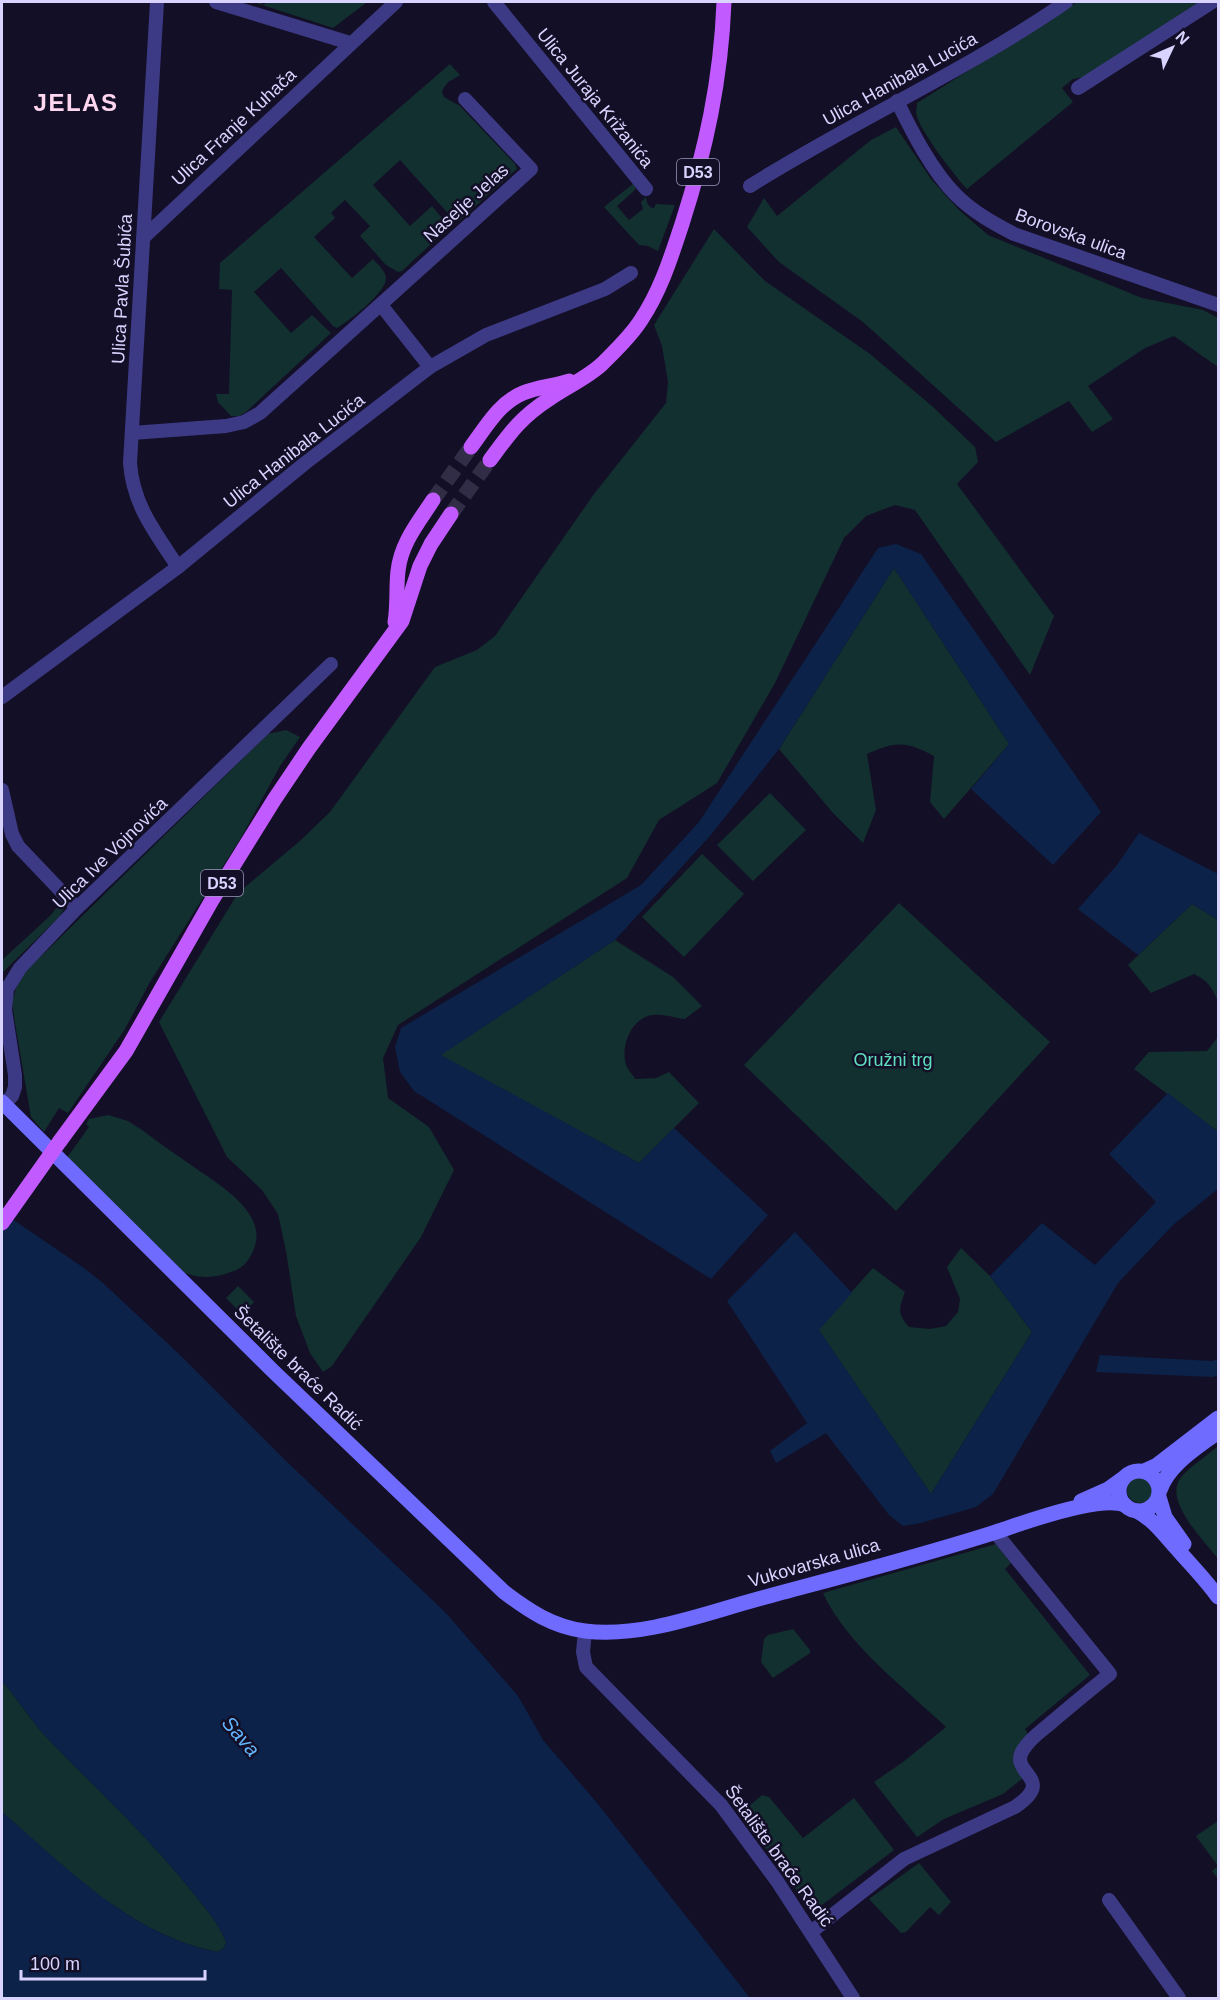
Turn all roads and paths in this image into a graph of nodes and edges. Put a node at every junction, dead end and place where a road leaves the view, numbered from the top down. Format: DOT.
graph roads {
  1 [pos="157,2"];
  2 [pos="216,2"];
  3 [pos="396,2"];
  4 [pos="494,2"];
  5 [pos="724,2"];
  6 [pos="1066,2"];
  7 [pos="1211,2"];
  8 [pos="350,43"];
  9 [pos="1078,88"];
  10 [pos="465,99"];
  11 [pos="897,101"];
  12 [pos="750,186"];
  13 [pos="646,189"];
  14 [pos="143,238"];
  15 [pos="631,273"];
  16 [pos="381,304"];
  17 [pos="1218,305"];
  18 [pos="430,367"];
  19 [pos="586,376"];
  20 [pos="132,433"];
  21 [pos="471,447"];
  22 [pos="489,460"];
  23 [pos="433,500"];
  24 [pos="451,514"];
  25 [pos="178,567"];
  26 [pos="388,639"];
  27 [pos="331,664"];
  28 [pos="2,697"];
  29 [pos="2,790"];
  30 [pos="77,908"];
  31 [pos="3,1103"];
  32 [pos="2,1223"];
  33 [pos="1218,1418"];
  34 [pos="1218,1432"];
  35 [pos="1144,1471"];
  36 [pos="1122,1479"];
  37 [pos="1159,1494"];
  38 [pos="1131,1508"];
  39 [pos="1050,1514"];
  40 [pos="994,1532"];
  41 [pos="1201,1573"];
  42 [pos="1218,1597"];
  43 [pos="585,1631"];
  44 [pos="1109,1900"];
  45 [pos="812,1932"];
  46 [pos="853,1998"];
  47 [pos="1179,1998"];
  1 -- 14 [label="street, Ulica Pavla Šubića"];
  2 -- 8 [label="street"];
  3 -- 8 [label="street, Ulica Franje Kuhača"];
  4 -- 13 [label="street, Ulica Juraja Križanića"];
  5 -- 19 [label="main road, D53"];
  6 -- 11 [label="street, Ulica Hanibala Lucića"];
  7 -- 9 [label="street"];
  8 -- 14 [label="street, Ulica Franje Kuhača"];
  10 -- 16 [label="street, Naselje Jelas"];
  11 -- 12 [label="street, Ulica Hanibala Lucića"];
  11 -- 17 [label="street, Borovska ulica"];
  14 -- 20 [label="street, Ulica Pavla Šubića"];
  15 -- 18 [label="street, Ulica Hanibala Lucića"];
  16 -- 18 [label="street"];
  16 -- 20 [label="street, Naselje Jelas"];
  18 -- 25 [label="street, Ulica Hanibala Lucića"];
  19 -- 21 [label="main road, D53"];
  19 -- 22 [label="main road, D53"];
  20 -- 25 [label="street, Ulica Pavla Šubića"];
  23 -- 26 [label="main road, D53"];
  24 -- 26 [label="main road, D53"];
  25 -- 28 [label="street, Ulica Hanibala Lucića"];
  26 -- 32 [label="main road, D53, bridge"];
  27 -- 30 [label="street, Ulica Ive Vojnovića"];
  29 -- 30 [label="street"];
  30 -- 31 [label="street, Ulica Ive Vojnovića"];
  31 -- 43 [label="main road, Šetalište braće Radić"];
  33 -- 35 [label="main road"];
  34 -- 37 [label="main road"];
  35 -- 36 [label="main road"];
  35 -- 37 [label="main road"];
  36 -- 38 [label="main road"];
  36 -- 39 [label="main road, Vukovarska ulica"];
  37 -- 38 [label="main road"];
  37 -- 41 [label="main road"];
  38 -- 39 [label="main road, Vukovarska ulica"];
  38 -- 41 [label="main road"];
  39 -- 40 [label="main road, Vukovarska ulica"];
  40 -- 43 [label="main road, Vukovarska ulica"];
  40 -- 45 [label="street"];
  41 -- 42 [label="main road"];
  43 -- 45 [label="street, Šetalište braće Radić"];
  44 -- 47 [label="street"];
  45 -- 46 [label="street, Šetalište braće Radić"];
}
